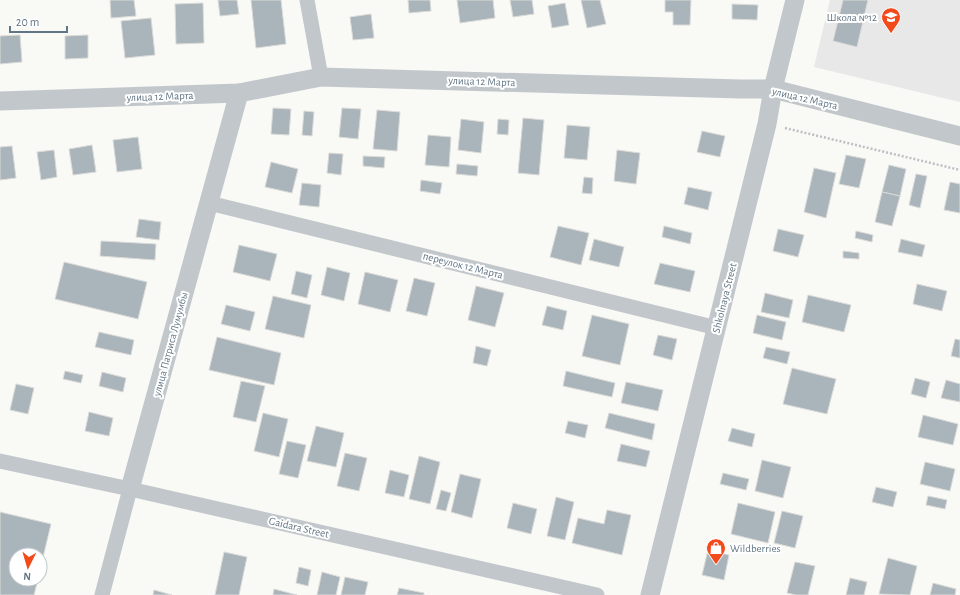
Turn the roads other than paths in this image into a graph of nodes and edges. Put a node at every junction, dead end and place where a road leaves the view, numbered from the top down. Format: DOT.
graph roads {
  1 [pos="307,0"];
  2 [pos="795,0"];
  3 [pos="321,77"];
  4 [pos="773,89"];
  5 [pos="239,93"];
  6 [pos="0,101"];
  7 [pos="960,136"];
  8 [pos="209,203"];
  9 [pos="717,328"];
  10 [pos="0,461"];
  11 [pos="130,489"];
  12 [pos="102,595"];
  13 [pos="597,595"];
  14 [pos="650,595"];
  1 -- 3 [label="street"];
  2 -- 4 [label="street, Shkolnaya Street"];
  3 -- 4 [label="street, улица 12 Марта"];
  3 -- 5 [label="street, улица 12 Марта"];
  4 -- 7 [label="street, улица 12 Марта"];
  4 -- 9 [label="street, Shkolnaya Street"];
  5 -- 6 [label="street, улица 12 Марта"];
  5 -- 8 [label="street, улица Патриса Лумумбы"];
  8 -- 9 [label="street, переулок 12 Марта"];
  8 -- 11 [label="street, улица Патриса Лумумбы"];
  9 -- 14 [label="street, Shkolnaya Street"];
  10 -- 11 [label="street, Gaidara Street"];
  11 -- 12 [label="street, улица Патриса Лумумбы"];
  11 -- 13 [label="street, Gaidara Street"];
}
